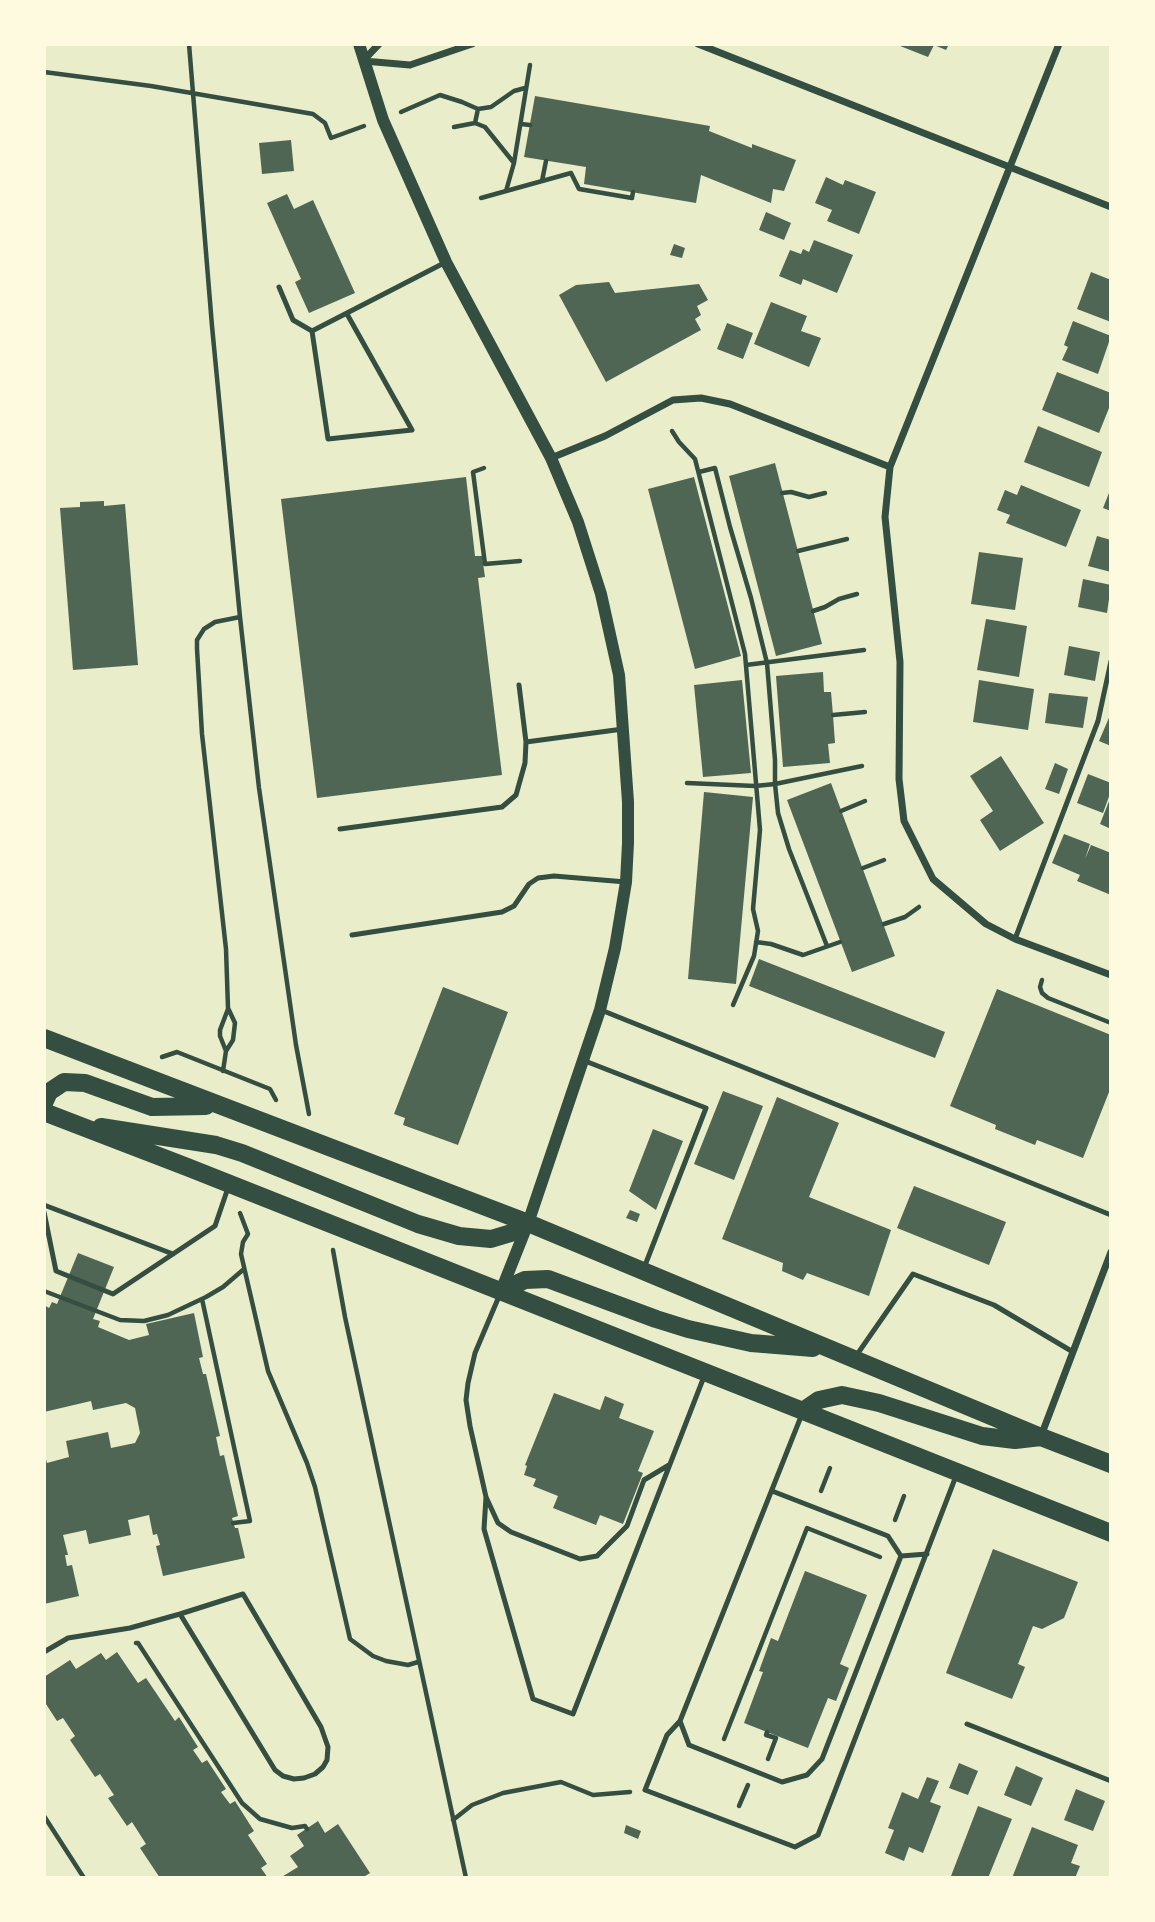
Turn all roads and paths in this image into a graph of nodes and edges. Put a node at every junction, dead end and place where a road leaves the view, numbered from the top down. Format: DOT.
graph roads {
  1 [pos="189,44"];
  2 [pos="359,44"];
  3 [pos="379,44"];
  4 [pos="471,44"];
  5 [pos="698,44"];
  6 [pos="1059,44"];
  7 [pos="363,61"];
  8 [pos="530,65"];
  9 [pos="44,72"];
  10 [pos="525,88"];
  11 [pos="192,93"];
  12 [pos="413,107"];
  13 [pos="478,109"];
  14 [pos="474,123"];
  15 [pos="521,124"];
  16 [pos="530,125"];
  17 [pos="454,127"];
  18 [pos="354,129"];
  19 [pos="546,161"];
  20 [pos="514,163"];
  21 [pos="1010,168"];
  22 [pos="542,181"];
  23 [pos="506,191"];
  24 [pos="633,192"];
  25 [pos="481,198"];
  26 [pos="1111,206"];
  27 [pos="446,262"];
  28 [pos="279,287"];
  29 [pos="347,314"];
  30 [pos="312,331"];
  31 [pos="672,431"];
  32 [pos="551,458"];
  33 [pos="890,467"];
  34 [pos="484,468"];
  35 [pos="699,472"];
  36 [pos="782,493"];
  37 [pos="825,493"];
  38 [pos="847,539"];
  39 [pos="798,551"];
  40 [pos="520,561"];
  41 [pos="857,594"];
  42 [pos="813,611"];
  43 [pos="240,617"];
  44 [pos="864,650"];
  45 [pos="1111,660"];
  46 [pos="767,663"];
  47 [pos="746,665"];
  48 [pos="519,685"];
  49 [pos="865,712"];
  50 [pos="833,715"];
  51 [pos="623,729"];
  52 [pos="526,742"];
  53 [pos="862,766"];
  54 [pos="687,783"];
  55 [pos="775,784"];
  56 [pos="755,786"];
  57 [pos="866,801"];
  58 [pos="841,811"];
  59 [pos="340,829"];
  60 [pos="884,860"];
  61 [pos="863,868"];
  62 [pos="626,882"];
  63 [pos="919,907"];
  64 [pos="884,925"];
  65 [pos="352,935"];
  66 [pos="1015,939"];
  67 [pos="756,942"];
  68 [pos="840,942"];
  69 [pos="827,946"];
  70 [pos="1111,975"];
  71 [pos="1042,980"];
  72 [pos="733,1005"];
  73 [pos="229,1008"];
  74 [pos="600,1010"];
  75 [pos="1111,1023"];
  76 [pos="44,1038"];
  77 [pos="296,1045"];
  78 [pos="226,1051"];
  79 [pos="177,1052"];
  80 [pos="583,1061"];
  81 [pos="223,1071"];
  82 [pos="270,1089"];
  83 [pos="44,1103"];
  84 [pos="217,1105"];
  85 [pos="44,1112"];
  86 [pos="66,1121"];
  87 [pos="229,1184"];
  88 [pos="44,1205"];
  89 [pos="44,1212"];
  90 [pos="1111,1215"];
  91 [pos="528,1223"];
  92 [pos="248,1234"];
  93 [pos="1111,1252"];
  94 [pos="173,1254"];
  95 [pos="244,1269"];
  96 [pos="643,1271"];
  97 [pos="44,1291"];
  98 [pos="501,1292"];
  99 [pos="202,1299"];
  100 [pos="345,1317"];
  101 [pos="830,1349"];
  102 [pos="1073,1352"];
  103 [pos="854,1359"];
  104 [pos="706,1372"];
  105 [pos="803,1411"];
  106 [pos="1041,1437"];
  107 [pos="1111,1464"];
  108 [pos="670,1465"];
  109 [pos="958,1472"];
  110 [pos="772,1491"];
  111 [pos="486,1497"];
  112 [pos="233,1523"];
  113 [pos="1111,1533"];
  114 [pos="927,1554"];
  115 [pos="901,1556"];
  116 [pos="875,1569"];
  117 [pos="180,1615"];
  118 [pos="126,1646"];
  119 [pos="44,1652"];
  120 [pos="418,1662"];
  121 [pos="680,1721"];
  122 [pos="967,1724"];
  123 [pos="767,1732"];
  124 [pos="717,1756"];
  125 [pos="758,1773"];
  126 [pos="1111,1781"];
  127 [pos="645,1790"];
  128 [pos="44,1816"];
  129 [pos="453,1820"];
  130 [pos="733,1824"];
  131 [pos="307,1829"];
  132 [pos="84,1878"];
  133 [pos="466,1878"];
  1 -- 11 [label="path"];
  2 -- 7 [label="street"];
  3 -- 7 [label="street"];
  4 -- 7 [label="street"];
  5 -- 21 [label="street"];
  6 -- 21 [label="street"];
  7 -- 27 [label="street"];
  8 -- 10 [label="path"];
  9 -- 11 [label="path"];
  10 -- 13 [label="path"];
  10 -- 15 [label="path"];
  11 -- 18 [label="path"];
  11 -- 43 [label="path"];
  12 -- 13 [label="path"];
  13 -- 14 [label="path"];
  14 -- 17 [label="path"];
  14 -- 20 [label="path"];
  15 -- 16 [label="path"];
  15 -- 20 [label="path"];
  19 -- 22 [label="path"];
  20 -- 23 [label="path"];
  21 -- 26 [label="street"];
  21 -- 33 [label="street"];
  22 -- 23 [label="path"];
  22 -- 24 [label="path"];
  23 -- 25 [label="path"];
  27 -- 29 [label="lane"];
  27 -- 32 [label="street"];
  28 -- 30 [label="lane"];
  29 -- 30 [label="lane"];
  29 -- 30 [label="lane"];
  31 -- 35 [label="path"];
  32 -- 33 [label="street"];
  32 -- 51 [label="street"];
  33 -- 66 [label="street"];
  34 -- 40 [label="path"];
  35 -- 46 [label="path"];
  35 -- 47 [label="path"];
  36 -- 37 [label="path"];
  38 -- 39 [label="path"];
  41 -- 42 [label="path"];
  43 -- 73 [label="path"];
  43 -- 77 [label="path"];
  44 -- 46 [label="path"];
  45 -- 66 [label="lane"];
  46 -- 47 [label="path"];
  46 -- 55 [label="path"];
  47 -- 56 [label="path"];
  48 -- 52 [label="lane"];
  49 -- 50 [label="path"];
  51 -- 52 [label="lane"];
  51 -- 62 [label="street"];
  52 -- 59 [label="lane"];
  53 -- 55 [label="path"];
  54 -- 56 [label="path"];
  55 -- 56 [label="path"];
  55 -- 69 [label="path"];
  56 -- 67 [label="path"];
  57 -- 58 [label="path"];
  60 -- 61 [label="path"];
  62 -- 65 [label="lane"];
  62 -- 74 [label="street"];
  63 -- 64 [label="path"];
  66 -- 70 [label="street"];
  67 -- 69 [label="path"];
  67 -- 72 [label="path"];
  68 -- 69 [label="path"];
  71 -- 75 [label="path"];
  73 -- 78 [label="path"];
  73 -- 78 [label="path"];
  74 -- 80 [label="street"];
  74 -- 90 [label="lane"];
  76 -- 84 [label="main road"];
  78 -- 81 [label="path"];
  79 -- 81 [label="path"];
  80 -- 91 [label="street"];
  80 -- 96 [label="lane"];
  81 -- 82 [label="path"];
  83 -- 84 [label="main road"];
  84 -- 91 [label="main road"];
  85 -- 86 [label="main road"];
  86 -- 87 [label="main road"];
  86 -- 91 [label="main road"];
  87 -- 94 [label="lane"];
  87 -- 98 [label="main road"];
  88 -- 94 [label="lane"];
  89 -- 94 [label="lane"];
  91 -- 96 [label="main road"];
  91 -- 98 [label="street"];
  92 -- 95 [label="path"];
  93 -- 102 [label="street"];
  95 -- 99 [label="path"];
  95 -- 120 [label="path"];
  96 -- 101 [label="main road"];
  97 -- 99 [label="path"];
  98 -- 101 [label="main road"];
  98 -- 104 [label="main road"];
  98 -- 111 [label="lane"];
  99 -- 112 [label="path"];
  100 -- 120 [label="path"];
  101 -- 103 [label="main road"];
  102 -- 103 [label="lane"];
  102 -- 106 [label="street"];
  103 -- 106 [label="main road"];
  104 -- 105 [label="main road"];
  104 -- 108 [label="lane"];
  105 -- 106 [label="main road"];
  105 -- 109 [label="main road"];
  105 -- 110 [label="lane"];
  106 -- 107 [label="main road"];
  108 -- 111 [label="lane"];
  108 -- 111 [label="lane"];
  109 -- 113 [label="main road"];
  109 -- 114 [label="lane"];
  110 -- 115 [label="lane"];
  110 -- 121 [label="lane"];
  114 -- 115 [label="lane"];
  114 -- 130 [label="lane"];
  115 -- 125 [label="lane"];
  116 -- 124 [label="path"];
  117 -- 117 [label="lane"];
  117 -- 119 [label="lane"];
  118 -- 131 [label="path"];
  120 -- 129 [label="path"];
  121 -- 124 [label="lane"];
  121 -- 127 [label="lane"];
  122 -- 126 [label="lane"];
  123 -- 125 [label="path"];
  124 -- 125 [label="lane"];
  125 -- 130 [label="path"];
  127 -- 129 [label="path"];
  127 -- 130 [label="lane"];
  128 -- 132 [label="path"];
  129 -- 133 [label="path"];
}
